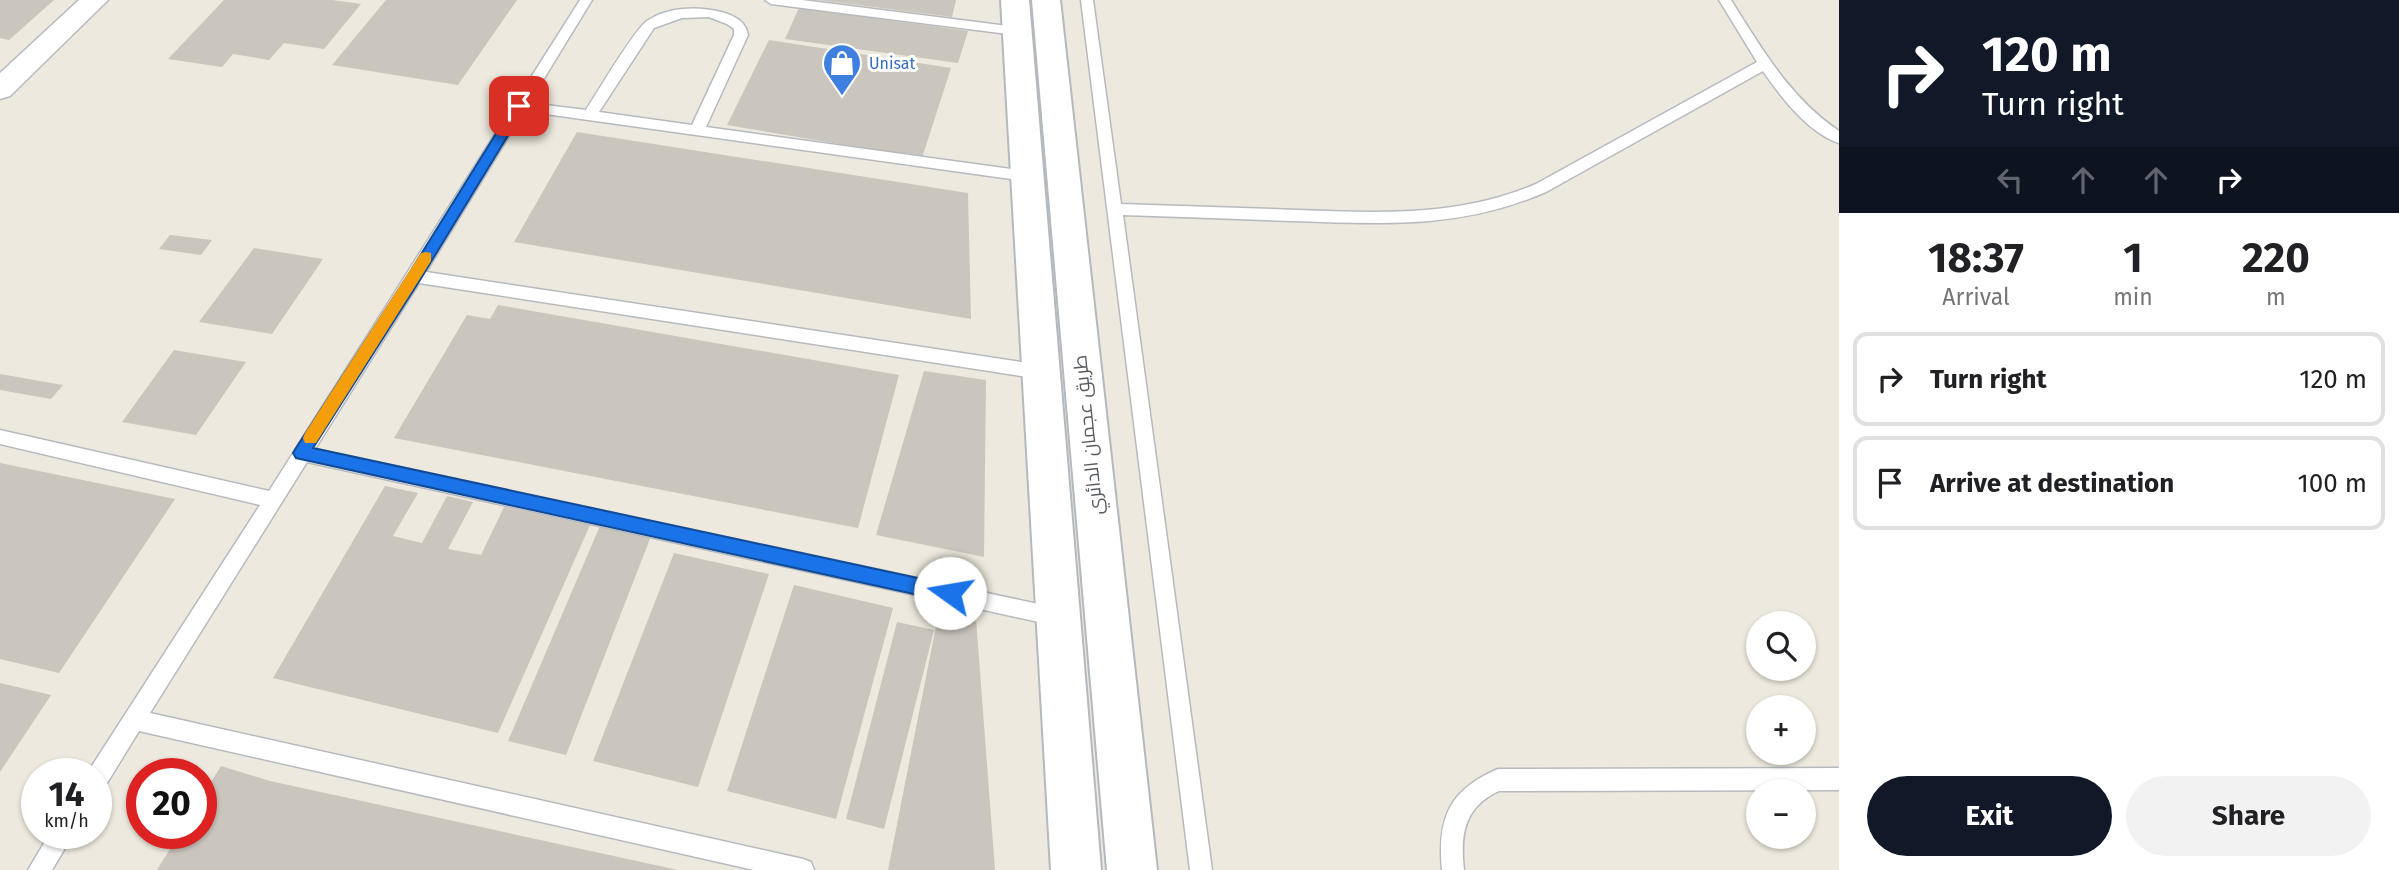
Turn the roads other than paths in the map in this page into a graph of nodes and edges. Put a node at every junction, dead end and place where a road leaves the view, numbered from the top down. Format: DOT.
graph roads {
  1 [pos="95,0"];
  2 [pos="771,0"];
  3 [pos="1046,0"];
  4 [pos="1087,0"];
  5 [pos="1725,0"];
  6 [pos="580,1"];
  7 [pos="1016,15"];
  8 [pos="1764,64"];
  9 [pos="0,89"];
  10 [pos="519,106"];
  11 [pos="590,115"];
  12 [pos="697,130"];
  13 [pos="1839,138"];
  14 [pos="1026,176"];
  15 [pos="1115,209"];
  16 [pos="415,276"];
  17 [pos="1041,372"];
  18 [pos="0,438"];
  19 [pos="301,453"];
  20 [pos="272,500"];
  21 [pos="1058,617"];
  22 [pos="134,720"];
  23 [pos="110,758"];
  24 [pos="1839,779"];
  25 [pos="53,849"];
  26 [pos="39,870"];
  27 [pos="803,870"];
  28 [pos="1076,870"];
  29 [pos="1132,870"];
  30 [pos="1201,870"];
  31 [pos="1453,870"];
  1 -- 9 [label="street"];
  2 -- 7 [label="lane"];
  3 -- 29 [label="main road, طريق عجمان الدائري"];
  4 -- 15 [label="lane"];
  5 -- 8 [label="lane"];
  6 -- 10 [label="lane"];
  7 -- 14 [label="main road"];
  8 -- 13 [label="lane"];
  8 -- 15 [label="lane"];
  10 -- 11 [label="lane"];
  10 -- 16 [label="lane"];
  11 -- 12 [label="lane"];
  11 -- 12 [label="lane"];
  12 -- 14 [label="lane"];
  14 -- 17 [label="main road"];
  15 -- 30 [label="lane"];
  16 -- 17 [label="lane"];
  16 -- 19 [label="lane"];
  17 -- 21 [label="main road"];
  18 -- 20 [label="lane"];
  19 -- 20 [label="lane"];
  19 -- 21 [label="lane"];
  20 -- 22 [label="lane"];
  21 -- 28 [label="main road"];
  22 -- 23 [label="lane"];
  22 -- 27 [label="lane"];
  24 -- 31 [label="lane"];
  25 -- 26 [label="lane"];
}
